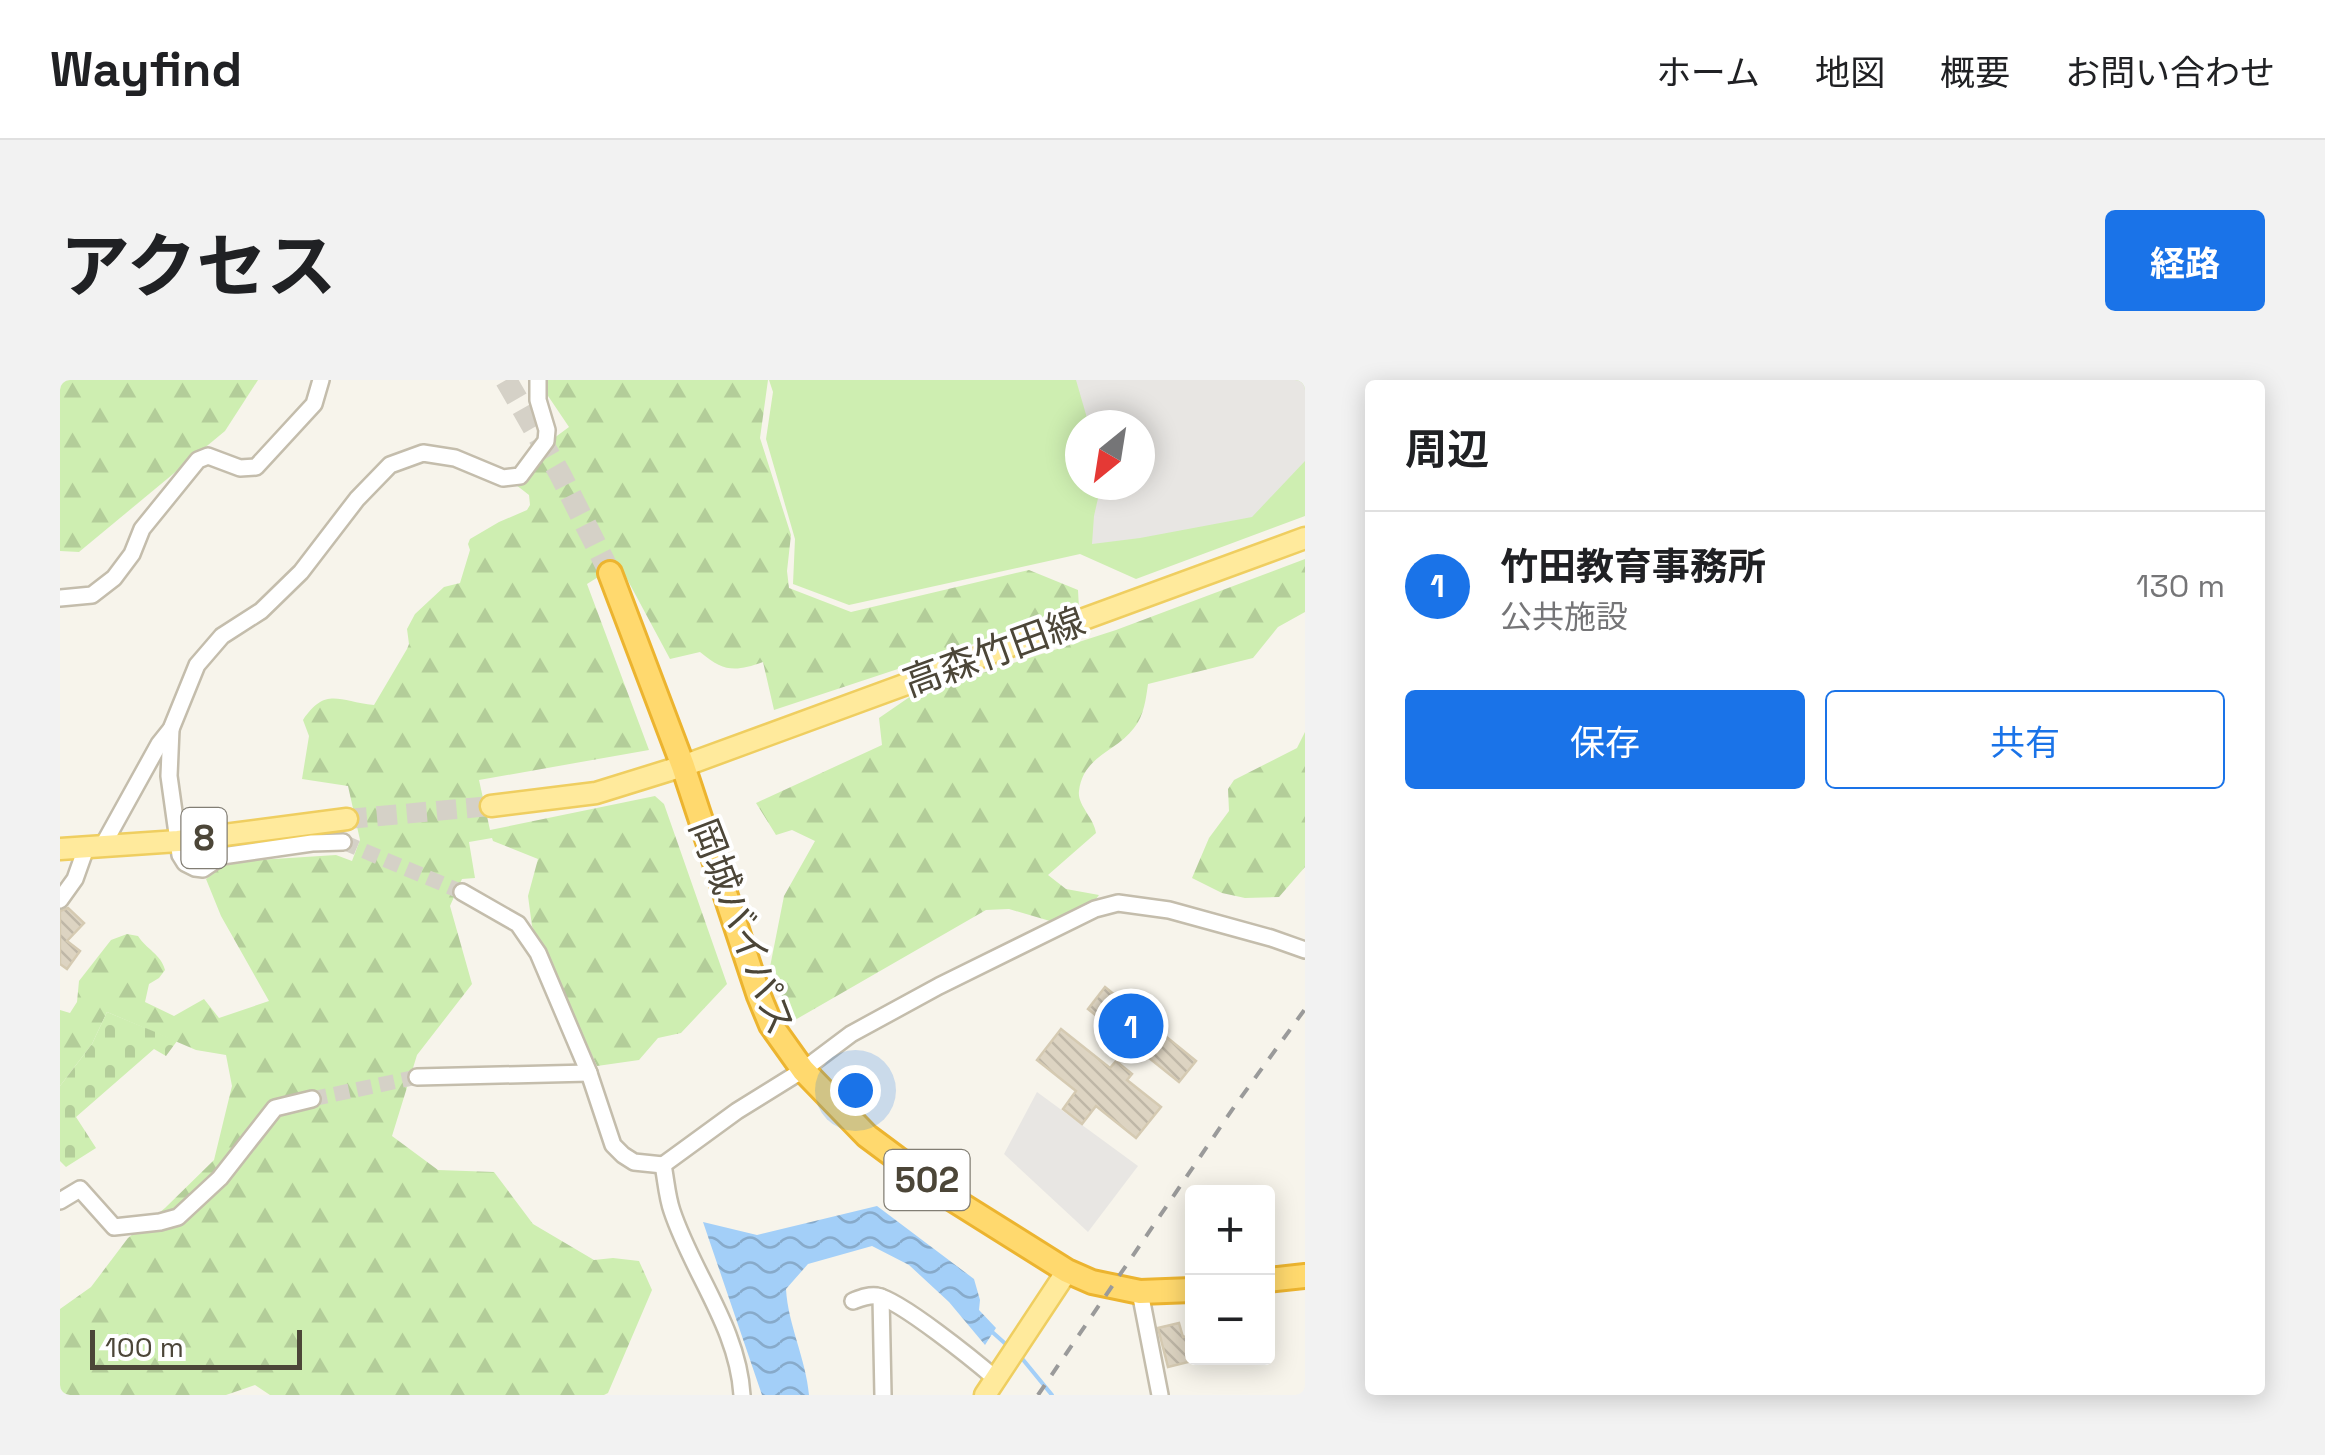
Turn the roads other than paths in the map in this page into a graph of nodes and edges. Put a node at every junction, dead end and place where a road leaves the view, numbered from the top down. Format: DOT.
graph roads {
  1 [pos="322,380"];
  2 [pos="538,380"];
  3 [pos="1305,538"];
  4 [pos="610,573"];
  5 [pos="60,598"];
  6 [pos="171,728"];
  7 [pos="683,766"];
  8 [pos="491,806"];
  9 [pos="347,819"];
  10 [pos="178,841"];
  11 [pos="343,842"];
  12 [pos="60,848"];
  13 [pos="94,848"];
  14 [pos="462,892"];
  15 [pos="60,900"];
  16 [pos="1305,950"];
  17 [pos="802,1070"];
  18 [pos="589,1073"];
  19 [pos="418,1077"];
  20 [pos="312,1099"];
  21 [pos="663,1165"];
  22 [pos="60,1201"];
  23 [pos="1067,1272"];
  24 [pos="1305,1276"];
  25 [pos="1275,1279"];
  26 [pos="1185,1290"];
  27 [pos="1140,1292"];
  28 [pos="881,1297"];
  29 [pos="853,1301"];
  30 [pos="995,1380"];
  31 [pos="742,1395"];
  32 [pos="883,1395"];
  33 [pos="1160,1395"];
  1 -- 5 [label="street"];
  2 -- 6 [label="street"];
  3 -- 7 [label="main road, 高森竹田線"];
  4 -- 7 [label="highway, 岡城バイパス / 502"];
  6 -- 10 [label="street"];
  6 -- 13 [label="street"];
  7 -- 8 [label="main road, 高森竹田線"];
  7 -- 17 [label="highway, 岡城バイパス / 502"];
  9 -- 10 [label="main road, 8"];
  10 -- 11 [label="street"];
  10 -- 13 [label="main road, 8"];
  12 -- 13 [label="main road, 8"];
  13 -- 15 [label="street"];
  14 -- 18 [label="street"];
  16 -- 17 [label="street"];
  17 -- 21 [label="street"];
  17 -- 23 [label="highway, 岡城バイパス / 502"];
  18 -- 19 [label="street"];
  18 -- 21 [label="street"];
  20 -- 22 [label="street"];
  21 -- 31 [label="street"];
  23 -- 27 [label="highway, 岡城バイパス / 502"];
  23 -- 30 [label="main road"];
  24 -- 25 [label="highway"];
  26 -- 27 [label="highway, 岡城バイパス / 502"];
  27 -- 33 [label="street"];
  28 -- 29 [label="street"];
  28 -- 30 [label="street"];
  28 -- 32 [label="street"];
}
